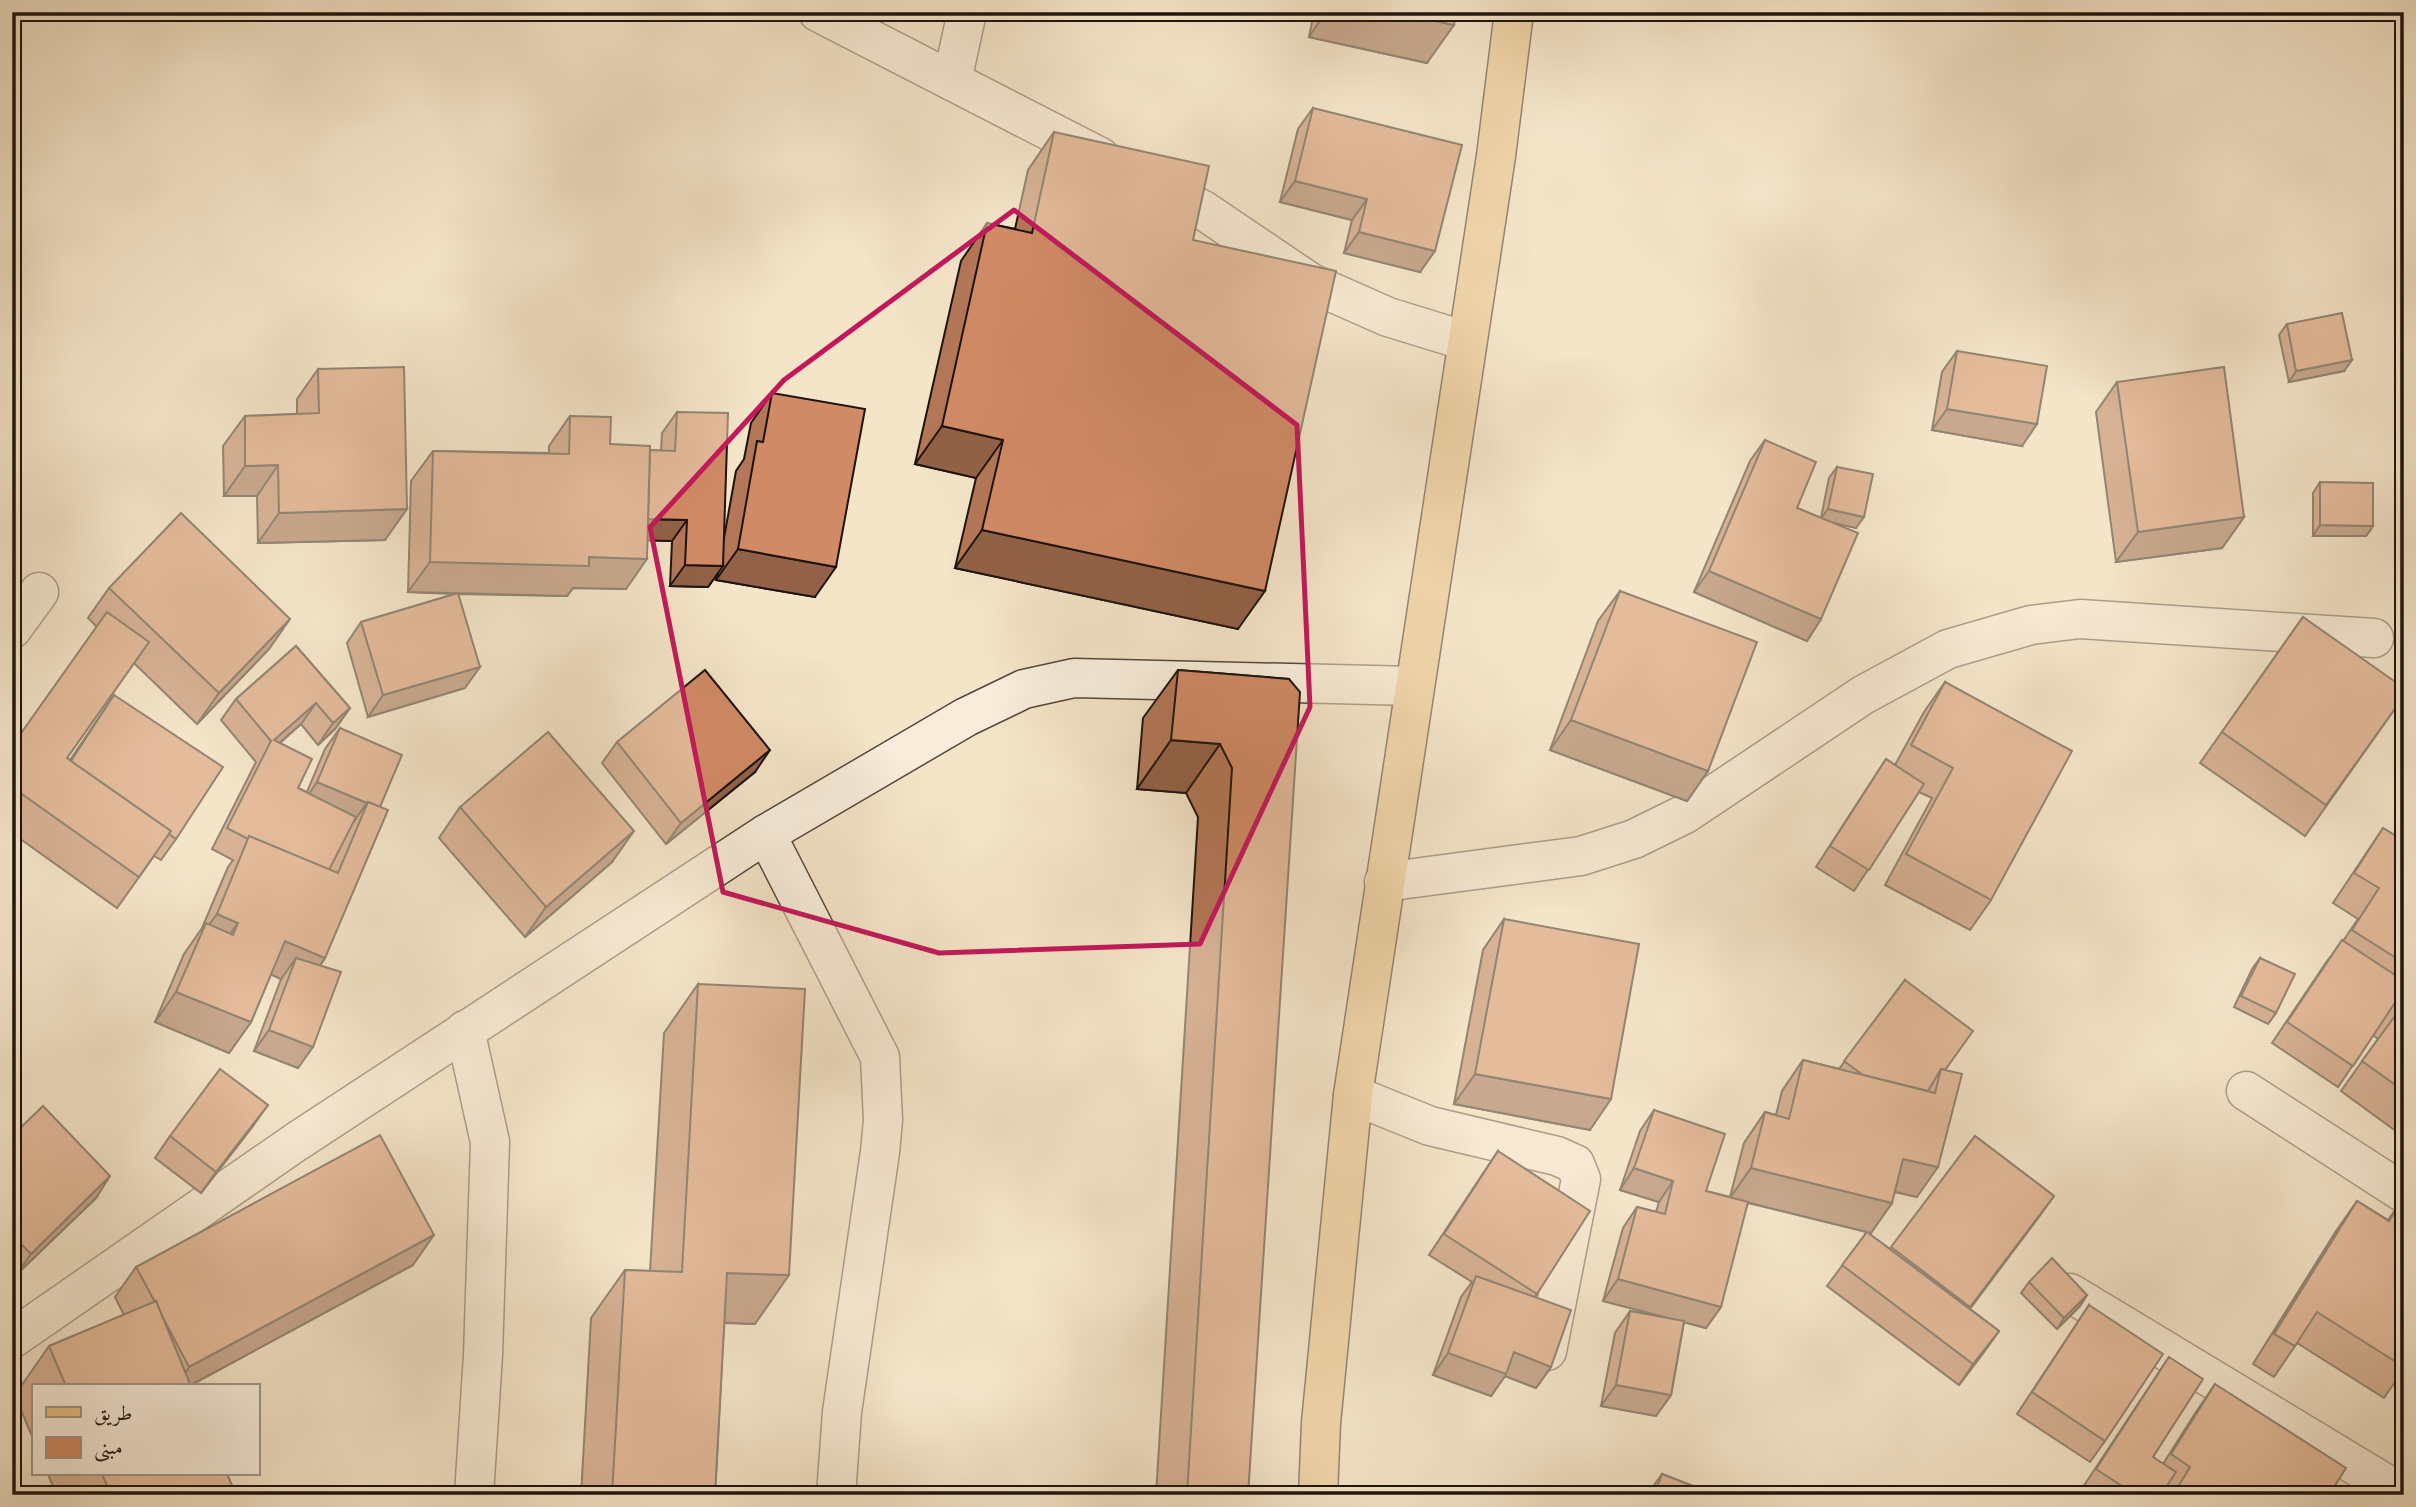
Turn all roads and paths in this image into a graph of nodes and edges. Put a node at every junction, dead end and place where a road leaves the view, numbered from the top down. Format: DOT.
graph roads {
  1 [pos="818,12"];
  2 [pos="967,12"];
  3 [pos="1514,12"];
  4 [pos="953,81"];
  5 [pos="1466,341"];
  6 [pos="39,592"];
  7 [pos="12,629"];
  8 [pos="2374,638"];
  9 [pos="1413,686"];
  10 [pos="766,834"];
  11 [pos="1384,882"];
  12 [pos="465,1030"];
  13 [pos="2246,1091"];
  14 [pos="1353,1095"];
  15 [pos="2404,1193"];
  16 [pos="2070,1293"];
  17 [pos="12,1339"];
  18 [pos="1547,1351"];
  19 [pos="2394,1483"];
  20 [pos="474,1495"];
  21 [pos="836,1495"];
  22 [pos="1318,1495"];
  1 -- 4 [label="street"];
  2 -- 4 [label="street"];
  3 -- 5 [label="main road"];
  4 -- 5 [label="street"];
  5 -- 9 [label="main road"];
  6 -- 7 [label="street"];
  8 -- 11 [label="street"];
  9 -- 10 [label="street"];
  9 -- 11 [label="main road"];
  10 -- 12 [label="street"];
  10 -- 21 [label="street"];
  11 -- 14 [label="main road"];
  12 -- 17 [label="street"];
  12 -- 20 [label="street"];
  13 -- 15 [label="street"];
  14 -- 18 [label="street"];
  14 -- 22 [label="main road"];
  16 -- 19 [label="street"];
}
